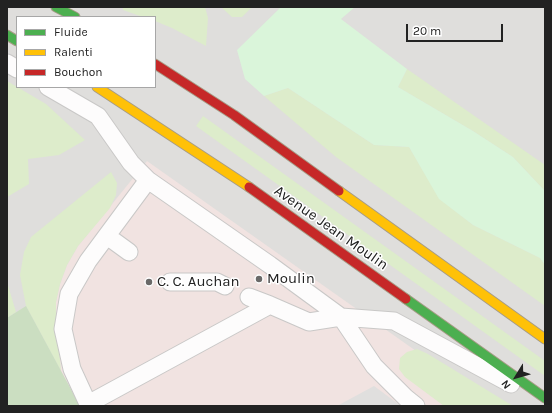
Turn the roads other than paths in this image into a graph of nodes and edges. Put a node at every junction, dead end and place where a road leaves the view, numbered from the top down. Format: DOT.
graph roads {
  1 [pos="56,7"];
  2 [pos="73,16"];
  3 [pos="7,35"];
  4 [pos="16,40"];
  5 [pos="7,63"];
  6 [pos="156,65"];
  7 [pos="16,68"];
  8 [pos="50,88"];
  9 [pos="99,88"];
  10 [pos="148,180"];
  11 [pos="107,236"];
  12 [pos="129,252"];
  13 [pos="170,282"];
  14 [pos="225,286"];
  15 [pos="249,296"];
  16 [pos="270,305"];
  17 [pos="341,318"];
  18 [pos="545,338"];
  19 [pos="545,398"];
  20 [pos="545,402"];
  21 [pos="88,405"];
  22 [pos="416,406"];
  1 -- 2 [label="main road"];
  3 -- 4 [label="main road"];
  5 -- 7 [label="lane"];
  6 -- 18 [label="main road"];
  8 -- 10 [label="lane"];
  9 -- 19 [label="main road, Avenue Jean Moulin"];
  10 -- 11 [label="lane"];
  10 -- 17 [label="lane"];
  11 -- 12 [label="lane"];
  11 -- 21 [label="lane"];
  13 -- 14 [label="lane"];
  15 -- 16 [label="lane"];
  16 -- 17 [label="lane"];
  16 -- 21 [label="lane"];
  17 -- 20 [label="lane"];
  17 -- 22 [label="lane"];
}
